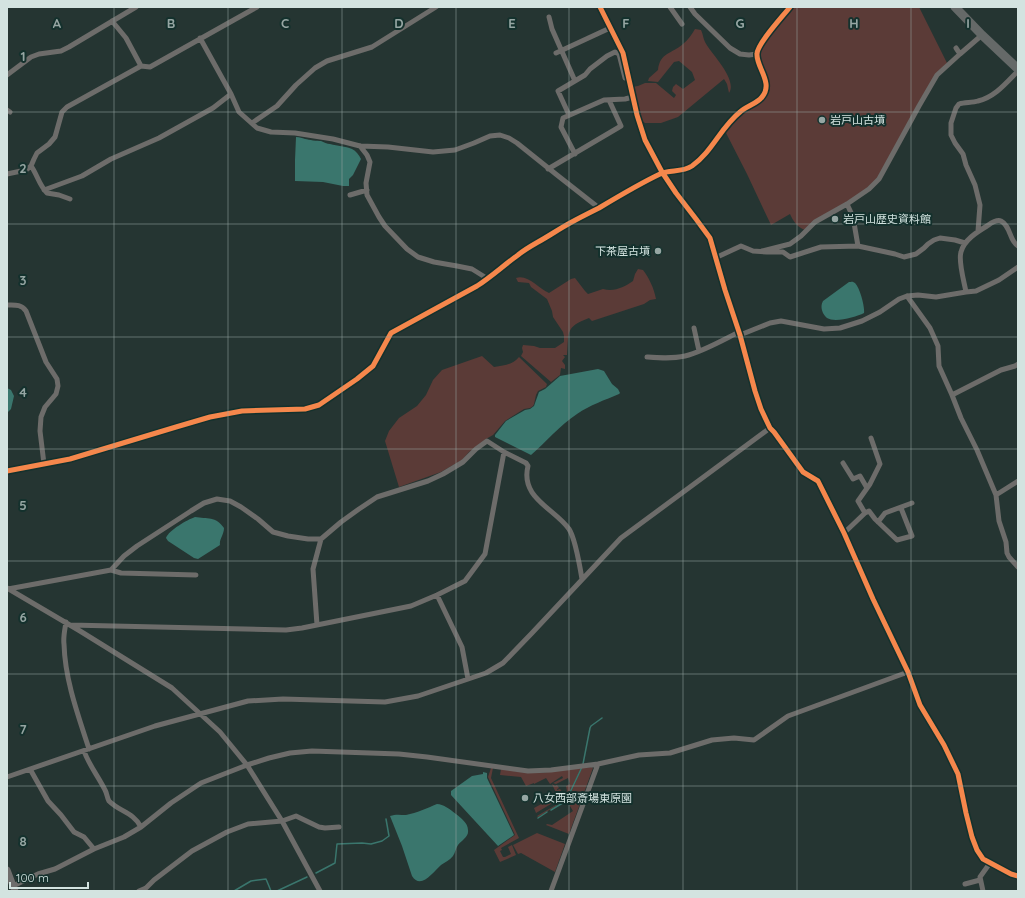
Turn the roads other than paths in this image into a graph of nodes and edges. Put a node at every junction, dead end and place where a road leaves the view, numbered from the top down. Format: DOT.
graph roads {
  1 [pos="136,7"];
  2 [pos="257,7"];
  3 [pos="436,7"];
  4 [pos="600,7"];
  5 [pos="670,7"];
  6 [pos="690,7"];
  7 [pos="790,7"];
  8 [pos="955,7"];
  9 [pos="549,17"];
  10 [pos="112,21"];
  11 [pos="682,24"];
  12 [pos="610,28"];
  13 [pos="982,35"];
  14 [pos="200,38"];
  15 [pos="956,48"];
  16 [pos="562,50"];
  17 [pos="556,53"];
  18 [pos="757,54"];
  19 [pos="960,54"];
  20 [pos="140,66"];
  21 [pos="1018,70"];
  22 [pos="7,75"];
  23 [pos="575,81"];
  24 [pos="630,86"];
  25 [pos="231,94"];
  26 [pos="632,97"];
  27 [pos="609,100"];
  28 [pos="569,115"];
  29 [pos="252,124"];
  30 [pos="360,146"];
  31 [pos="575,154"];
  32 [pos="31,166"];
  33 [pos="548,169"];
  34 [pos="662,172"];
  35 [pos="7,174"];
  36 [pos="44,190"];
  37 [pos="367,190"];
  38 [pos="350,195"];
  39 [pos="70,199"];
  40 [pos="847,204"];
  41 [pos="599,208"];
  42 [pos="978,231"];
  43 [pos="965,243"];
  44 [pos="858,246"];
  45 [pos="1018,246"];
  46 [pos="762,251"];
  47 [pos="715,258"];
  48 [pos="1018,267"];
  49 [pos="488,279"];
  50 [pos="966,292"];
  51 [pos="907,296"];
  52 [pos="7,305"];
  53 [pos="694,328"];
  54 [pos="740,333"];
  55 [pos="698,351"];
  56 [pos="647,357"];
  57 [pos="1018,364"];
  58 [pos="952,395"];
  59 [pos="770,428"];
  60 [pos="871,438"];
  61 [pos="504,452"];
  62 [pos="843,463"];
  63 [pos="44,464"];
  64 [pos="7,471"];
  65 [pos="1018,481"];
  66 [pos="867,488"];
  67 [pos="996,495"];
  68 [pos="912,503"];
  69 [pos="901,508"];
  70 [pos="865,513"];
  71 [pos="878,522"];
  72 [pos="844,533"];
  73 [pos="321,539"];
  74 [pos="1018,567"];
  75 [pos="111,570"];
  76 [pos="196,574"];
  77 [pos="582,579"];
  78 [pos="7,588"];
  79 [pos="437,595"];
  80 [pos="68,624"];
  81 [pos="317,625"];
  82 [pos="908,672"];
  83 [pos="468,679"];
  84 [pos="201,713"];
  85 [pos="86,750"];
  86 [pos="598,764"];
  87 [pos="247,765"];
  88 [pos="30,769"];
  89 [pos="7,777"];
  90 [pos="282,820"];
  91 [pos="141,827"];
  92 [pos="339,827"];
  93 [pos="94,848"];
  94 [pos="990,863"];
  95 [pos="7,870"];
  96 [pos="1018,876"];
  97 [pos="980,880"];
  98 [pos="965,884"];
  99 [pos="14,888"];
  100 [pos="138,891"];
  101 [pos="320,891"];
  102 [pos="551,891"];
  103 [pos="983,891"];
  1 -- 10 [label="street"];
  2 -- 14 [label="street"];
  3 -- 29 [label="street"];
  4 -- 12 [label="street"];
  5 -- 11 [label="street"];
  6 -- 18 [label="street"];
  7 -- 18 [label="street"];
  8 -- 13 [label="highway"];
  9 -- 16 [label="street"];
  10 -- 20 [label="street"];
  10 -- 22 [label="street"];
  12 -- 16 [label="street"];
  12 -- 24 [label="street"];
  13 -- 19 [label="street"];
  13 -- 21 [label="highway"];
  14 -- 20 [label="street"];
  14 -- 25 [label="street"];
  15 -- 19 [label="street"];
  16 -- 17 [label="street"];
  16 -- 23 [label="street"];
  18 -- 34 [label="street"];
  19 -- 40 [label="street"];
  20 -- 32 [label="street"];
  21 -- 42 [label="street"];
  23 -- 24 [label="street"];
  23 -- 28 [label="street"];
  24 -- 26 [label="street"];
  25 -- 29 [label="street"];
  25 -- 36 [label="street"];
  26 -- 27 [label="street"];
  26 -- 34 [label="street"];
  27 -- 28 [label="street"];
  27 -- 31 [label="street"];
  28 -- 31 [label="street"];
  29 -- 30 [label="street"];
  30 -- 33 [label="street"];
  30 -- 37 [label="street"];
  31 -- 33 [label="street"];
  32 -- 35 [label="street"];
  32 -- 36 [label="street"];
  33 -- 41 [label="street"];
  34 -- 41 [label="street"];
  34 -- 47 [label="street"];
  36 -- 39 [label="street"];
  37 -- 38 [label="street"];
  37 -- 49 [label="street"];
  40 -- 44 [label="street"];
  40 -- 46 [label="street"];
  41 -- 49 [label="street"];
  42 -- 43 [label="street"];
  42 -- 45 [label="street"];
  43 -- 44 [label="street"];
  43 -- 50 [label="street"];
  44 -- 46 [label="street"];
  46 -- 47 [label="street"];
  47 -- 54 [label="street"];
  48 -- 50 [label="street"];
  49 -- 63 [label="street"];
  50 -- 51 [label="street"];
  51 -- 54 [label="street"];
  51 -- 58 [label="street"];
  52 -- 63 [label="street"];
  53 -- 55 [label="street"];
  54 -- 55 [label="street"];
  54 -- 59 [label="street"];
  55 -- 56 [label="street"];
  57 -- 58 [label="street"];
  58 -- 67 [label="street"];
  59 -- 72 [label="street"];
  59 -- 77 [label="street"];
  60 -- 66 [label="street"];
  61 -- 73 [label="street"];
  61 -- 77 [label="street"];
  61 -- 79 [label="street"];
  62 -- 66 [label="street"];
  63 -- 64 [label="street"];
  65 -- 67 [label="street"];
  66 -- 70 [label="street"];
  67 -- 74 [label="street"];
  68 -- 69 [label="street"];
  69 -- 71 [label="street"];
  69 -- 71 [label="street"];
  70 -- 71 [label="street"];
  70 -- 72 [label="street"];
  72 -- 82 [label="street"];
  73 -- 75 [label="street"];
  73 -- 81 [label="street"];
  75 -- 76 [label="street"];
  75 -- 78 [label="street"];
  77 -- 83 [label="street"];
  78 -- 80 [label="street"];
  79 -- 81 [label="street"];
  79 -- 83 [label="street"];
  80 -- 81 [label="street"];
  80 -- 84 [label="street"];
  80 -- 85 [label="street"];
  82 -- 86 [label="street"];
  82 -- 94 [label="street"];
  83 -- 84 [label="street"];
  84 -- 85 [label="street"];
  84 -- 87 [label="street"];
  85 -- 88 [label="street"];
  85 -- 91 [label="street"];
  86 -- 87 [label="street"];
  86 -- 102 [label="street"];
  87 -- 90 [label="street"];
  87 -- 91 [label="street"];
  88 -- 89 [label="street"];
  88 -- 93 [label="street"];
  90 -- 92 [label="street"];
  90 -- 100 [label="street"];
  90 -- 101 [label="street"];
  91 -- 93 [label="street"];
  93 -- 99 [label="street"];
  94 -- 96 [label="street"];
  94 -- 97 [label="street"];
  95 -- 99 [label="main road"];
  97 -- 98 [label="street"];
  97 -- 103 [label="street"];
}
